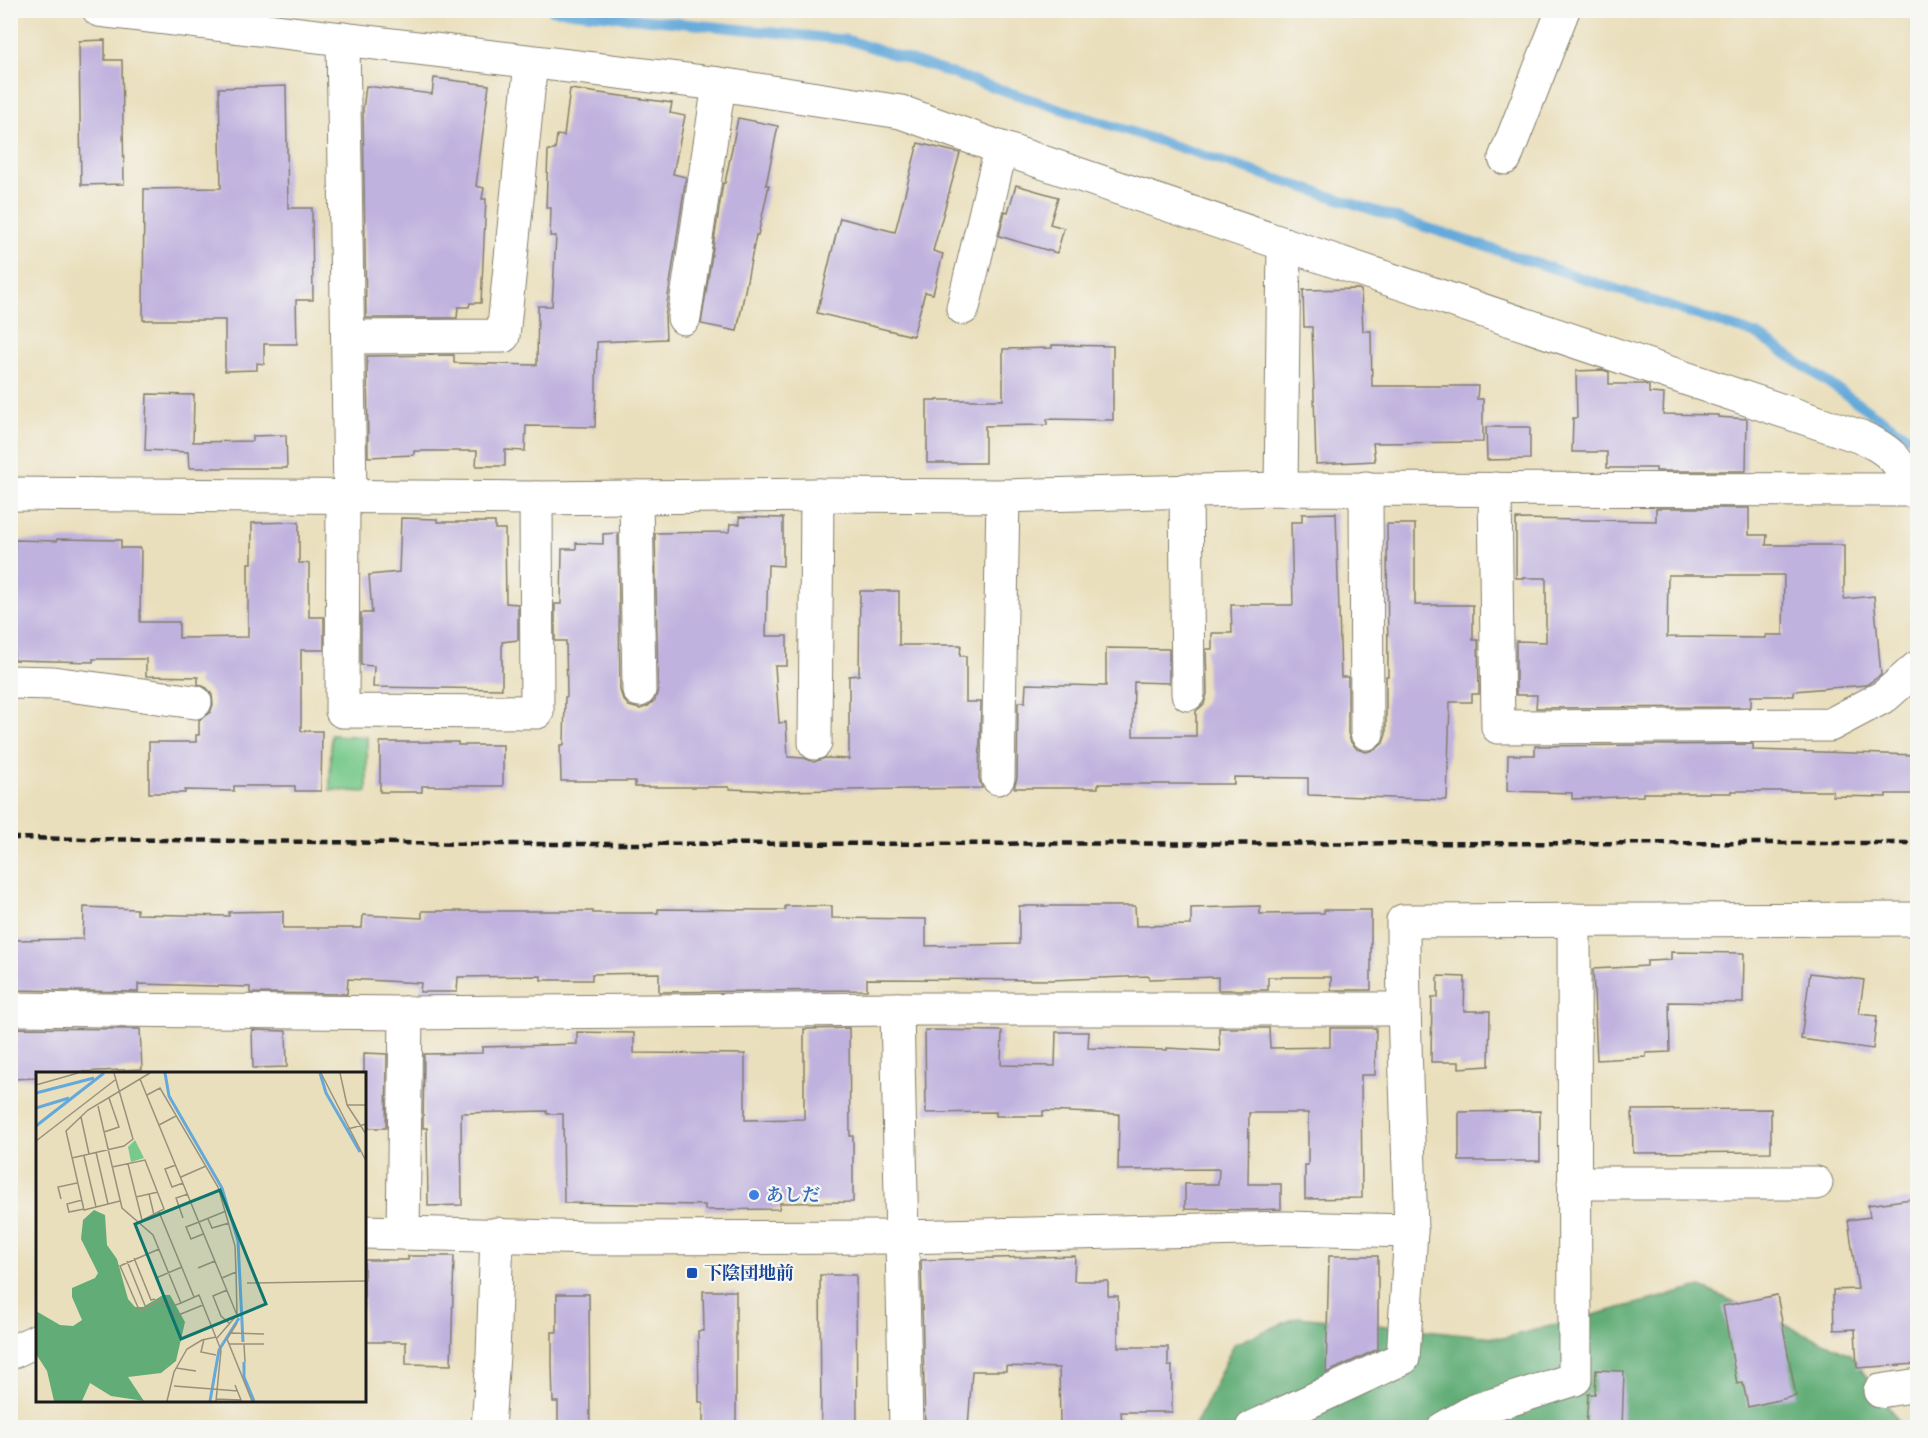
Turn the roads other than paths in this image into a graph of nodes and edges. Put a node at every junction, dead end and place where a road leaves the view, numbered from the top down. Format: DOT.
graph roads {
  1 [pos="99,10"];
  2 [pos="1563,10"];
  3 [pos="343,39"];
  4 [pos="531,62"];
  5 [pos="719,84"];
  6 [pos="1001,148"];
  7 [pos="1505,158"];
  8 [pos="1284,244"];
  9 [pos="963,308"];
  10 [pos="684,318"];
  11 [pos="348,338"];
  12 [pos="1366,488"];
  13 [pos="1281,489"];
  14 [pos="1495,489"];
  15 [pos="1186,490"];
  16 [pos="1916,492"];
  17 [pos="10,494"];
  18 [pos="347,495"];
  19 [pos="817,495"];
  20 [pos="1003,496"];
  21 [pos="636,497"];
  22 [pos="536,498"];
  23 [pos="1917,667"];
  24 [pos="10,682"];
  25 [pos="639,690"];
  26 [pos="1188,694"];
  27 [pos="195,702"];
  28 [pos="1367,733"];
  29 [pos="816,743"];
  30 [pos="998,778"];
  31 [pos="1917,919"];
  32 [pos="1574,920"];
  33 [pos="1403,1008"];
  34 [pos="10,1009"];
  35 [pos="897,1009"];
  36 [pos="406,1013"];
  37 [pos="1574,1183"];
  38 [pos="1816,1183"];
  39 [pos="366,1232"];
  40 [pos="1411,1232"];
  41 [pos="403,1233"];
  42 [pos="497,1234"];
  43 [pos="902,1237"];
  44 [pos="36,1341"];
  45 [pos="10,1353"];
  46 [pos="1917,1385"];
  47 [pos="1880,1391"];
  48 [pos="488,1428"];
  49 [pos="906,1428"];
  50 [pos="1252,1428"];
  51 [pos="1444,1428"];
  1 -- 3 [label="street"];
  2 -- 7 [label="street"];
  3 -- 4 [label="street"];
  3 -- 11 [label="street"];
  4 -- 5 [label="street"];
  4 -- 11 [label="street"];
  5 -- 6 [label="street"];
  5 -- 10 [label="street"];
  6 -- 8 [label="street"];
  6 -- 9 [label="street"];
  8 -- 13 [label="street"];
  8 -- 16 [label="street"];
  11 -- 18 [label="street"];
  12 -- 13 [label="street"];
  12 -- 14 [label="street"];
  12 -- 28 [label="street"];
  13 -- 15 [label="street"];
  14 -- 16 [label="street"];
  14 -- 23 [label="street"];
  15 -- 20 [label="street"];
  15 -- 26 [label="street"];
  17 -- 18 [label="street"];
  18 -- 22 [label="street"];
  18 -- 22 [label="street"];
  19 -- 20 [label="street"];
  19 -- 21 [label="street"];
  19 -- 29 [label="street"];
  20 -- 30 [label="street"];
  21 -- 22 [label="street"];
  21 -- 25 [label="street"];
  24 -- 27 [label="street"];
  31 -- 32 [label="street"];
  32 -- 33 [label="street"];
  32 -- 37 [label="street"];
  33 -- 35 [label="street"];
  33 -- 40 [label="street"];
  34 -- 36 [label="street"];
  35 -- 36 [label="street"];
  35 -- 43 [label="street"];
  36 -- 41 [label="street"];
  37 -- 38 [label="street"];
  37 -- 51 [label="street"];
  39 -- 41 [label="street"];
  40 -- 43 [label="street"];
  40 -- 50 [label="street"];
  41 -- 42 [label="street"];
  42 -- 43 [label="street"];
  42 -- 48 [label="street"];
  43 -- 49 [label="street"];
  44 -- 45 [label="street"];
  46 -- 47 [label="street"];
}
